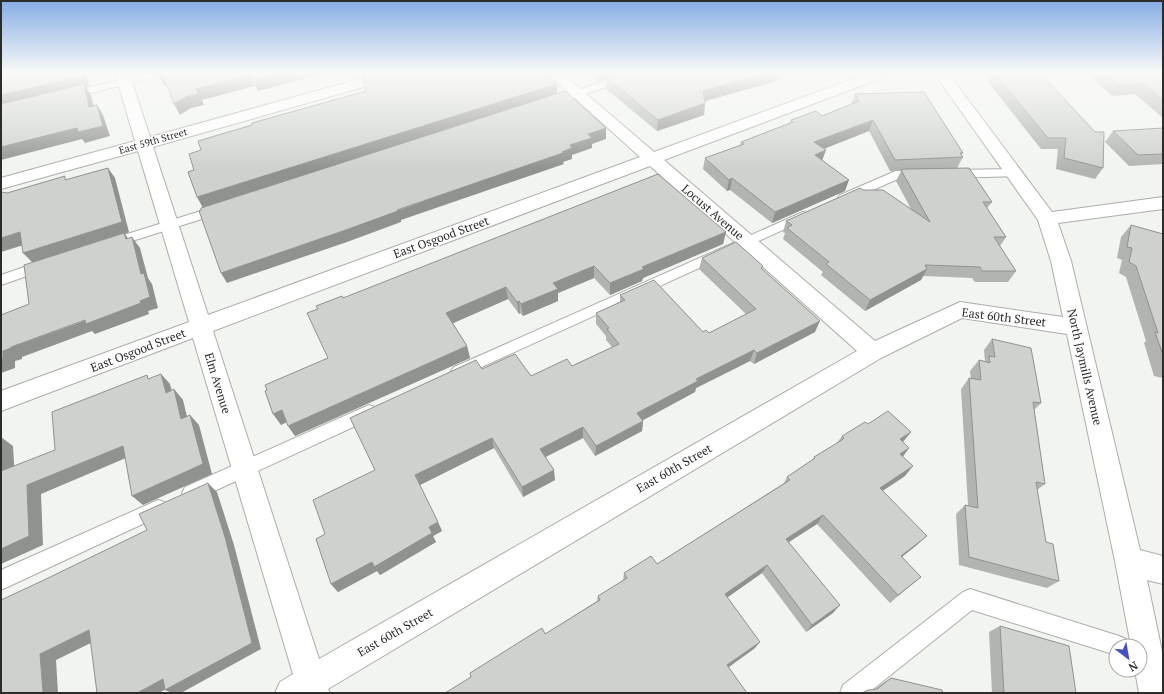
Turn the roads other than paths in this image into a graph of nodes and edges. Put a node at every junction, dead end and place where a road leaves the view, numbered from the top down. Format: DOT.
graph roads {
  1 [pos="132,105"];
  2 [pos="282,105"];
  3 [pos="591,105"];
  4 [pos="795,105"];
  5 [pos="964,105"];
  6 [pos="144,144"];
  7 [pos="652,159"];
  8 [pos="1013,173"];
  9 [pos="1,184"];
  10 [pos="833,203"];
  11 [pos="1163,203"];
  12 [pos="229,206"];
  13 [pos="818,209"];
  14 [pos="1048,219"];
  15 [pos="169,225"];
  16 [pos="746,241"];
  17 [pos="103,247"];
  18 [pos="59,261"];
  19 [pos="1,280"];
  20 [pos="200,326"];
  21 [pos="1076,327"];
  22 [pos="873,352"];
  23 [pos="448,376"];
  24 [pos="1,401"];
  25 [pos="382,406"];
  26 [pos="244,468"];
  27 [pos="1129,561"];
  28 [pos="1163,570"];
  29 [pos="1,580"];
  30 [pos="1141,638"];
  31 [pos="1108,643"];
  32 [pos="1148,668"];
  33 [pos="305,689"];
  34 [pos="851,693"];
  35 [pos="1155,693"];
  1 -- 6 [label="street, Elm Avenue"];
  2 -- 6 [label="street, East 59th Street"];
  3 -- 7 [label="street, Locust Avenue"];
  4 -- 7 [label="street, East Osgood Street"];
  5 -- 8 [label="street, North Jaymills Avenue"];
  6 -- 9 [label="street, East 59th Street"];
  6 -- 15 [label="street, Elm Avenue"];
  7 -- 16 [label="street, Locust Avenue"];
  7 -- 20 [label="street, East Osgood Street"];
  8 -- 10 [label="lane"];
  8 -- 14 [label="street, North Jaymills Avenue"];
  11 -- 14 [label="street"];
  12 -- 15 [label="lane"];
  13 -- 16 [label="lane"];
  14 -- 21 [label="street, North Jaymills Avenue"];
  15 -- 17 [label="lane"];
  15 -- 20 [label="street, Elm Avenue"];
  16 -- 22 [label="street, Locust Avenue"];
  16 -- 23 [label="lane"];
  18 -- 19 [label="lane"];
  20 -- 24 [label="street, East Osgood Street"];
  20 -- 26 [label="street, Elm Avenue"];
  21 -- 22 [label="street, East 60th Street"];
  21 -- 27 [label="street, North Jaymills Avenue"];
  22 -- 33 [label="street, East 60th Street"];
  25 -- 26 [label="lane"];
  26 -- 29 [label="lane"];
  26 -- 33 [label="street, Elm Avenue"];
  27 -- 28 [label="street"];
  27 -- 30 [label="street, North Jaymills Avenue"];
  31 -- 34 [label="lane"];
  32 -- 35 [label="street, North Jaymills Avenue"];
}
